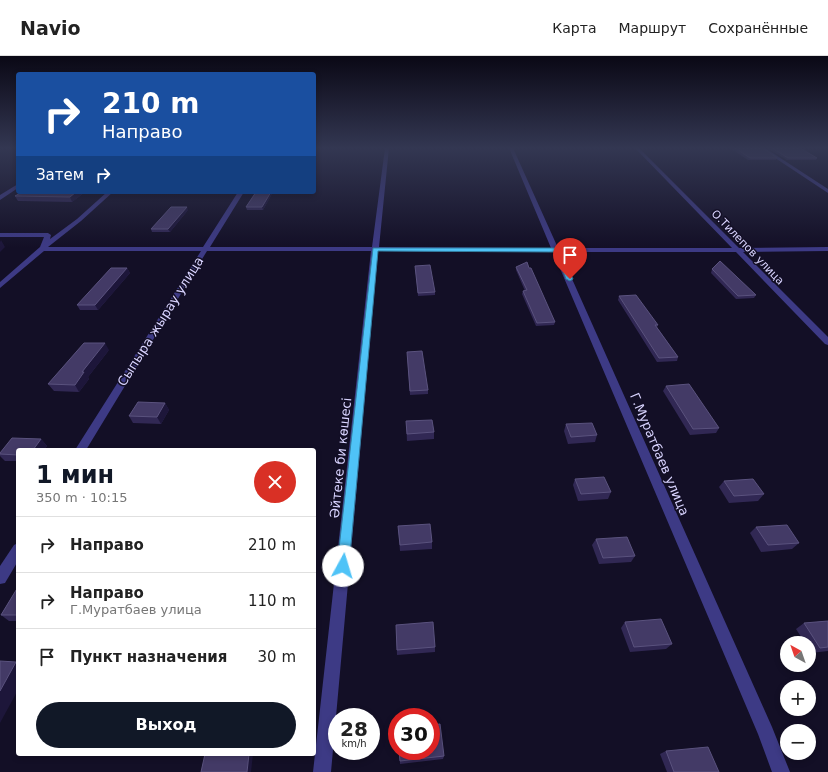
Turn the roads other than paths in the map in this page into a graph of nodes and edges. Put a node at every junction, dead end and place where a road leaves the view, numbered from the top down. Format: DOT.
graph roads {
  1 [pos="383,181"];
  2 [pos="526,181"];
  3 [pos="670,181"];
  4 [pos="813,181"];
  5 [pos="16,187"];
  6 [pos="828,191"];
  7 [pos="108,194"];
  8 [pos="240,194"];
  9 [pos="0,198"];
  10 [pos="0,235"];
  11 [pos="43,249"];
  12 [pos="205,249"];
  13 [pos="375,249"];
  14 [pos="828,249"];
  15 [pos="557,250"];
  16 [pos="738,250"];
  17 [pos="0,286"];
  18 [pos="828,342"];
  19 [pos="81,448"];
  20 [pos="16,552"];
  21 [pos="0,578"];
  22 [pos="322,772"];
  23 [pos="781,772"];
  1 -- 13 [label="street, Әйтеке би көшесі"];
  2 -- 15 [label="street, Г.Муратбаев улица"];
  3 -- 16 [label="street, О.Тилепов улица"];
  4 -- 6 [label="street"];
  5 -- 9 [label="street"];
  7 -- 11 [label="street"];
  8 -- 12 [label="street, Сыпыра жырау улица"];
  10 -- 11 [label="street"];
  11 -- 12 [label="street"];
  11 -- 17 [label="street"];
  12 -- 13 [label="street"];
  12 -- 19 [label="street, Сыпыра жырау улица"];
  13 -- 15 [label="street"];
  13 -- 22 [label="street, Әйтеке би көшесі"];
  14 -- 16 [label="street"];
  15 -- 16 [label="street"];
  15 -- 23 [label="street, Г.Муратбаев улица"];
  16 -- 18 [label="street, О.Тилепов улица"];
  20 -- 21 [label="street"];
}
